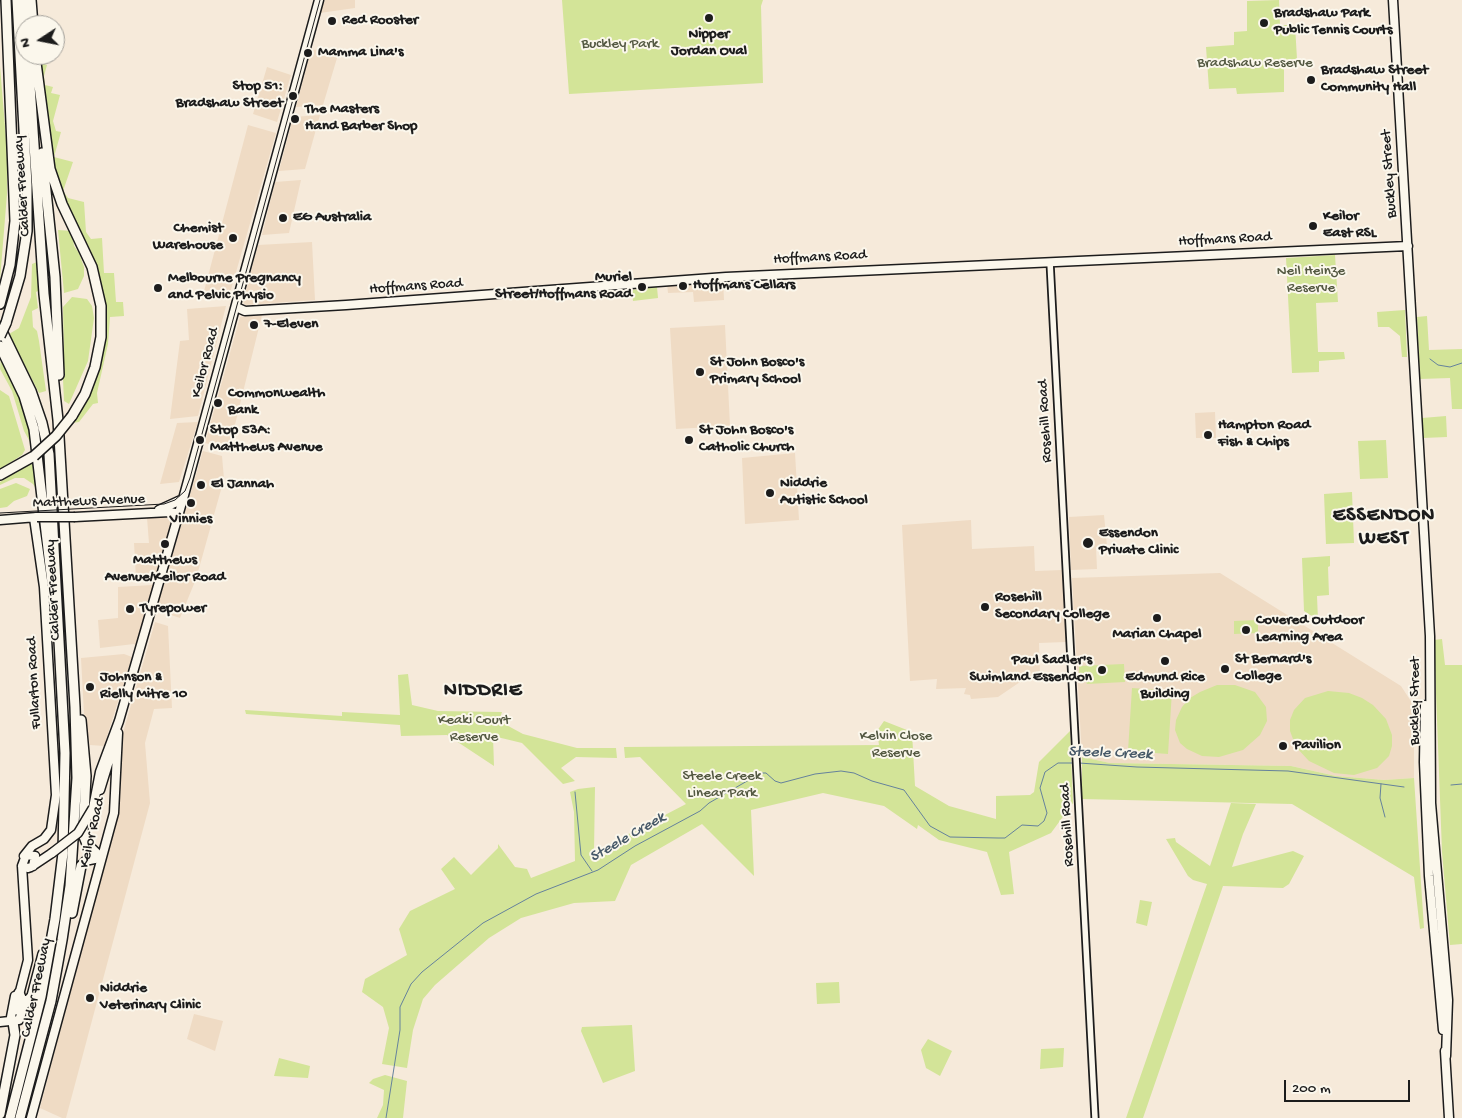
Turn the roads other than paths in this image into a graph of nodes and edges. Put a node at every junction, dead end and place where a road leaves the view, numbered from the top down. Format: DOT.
graph roads {
  1 [pos="6,0"];
  2 [pos="17,0"];
  3 [pos="24,0"];
  4 [pos="31,0"];
  5 [pos="319,0"];
  6 [pos="1393,0"];
  7 [pos="25,15"];
  8 [pos="32,15"];
  9 [pos="29,65"];
  10 [pos="36,65"];
  11 [pos="38,92"];
  12 [pos="1408,246"];
  13 [pos="1050,262"];
  14 [pos="0,304"];
  15 [pos="236,307"];
  16 [pos="3,325"];
  17 [pos="0,336"];
  18 [pos="0,346"];
  19 [pos="58,420"];
  20 [pos="0,475"];
  21 [pos="183,499"];
  22 [pos="147,513"];
  23 [pos="178,514"];
  24 [pos="0,520"];
  25 [pos="36,521"];
  26 [pos="58,611"];
  27 [pos="74,675"];
  28 [pos="119,721"];
  29 [pos="105,765"];
  30 [pos="116,773"];
  31 [pos="104,778"];
  32 [pos="113,782"];
  33 [pos="66,803"];
  34 [pos="93,808"];
  35 [pos="40,842"];
  36 [pos="87,844"];
  37 [pos="101,844"];
  38 [pos="52,854"];
  39 [pos="24,856"];
  40 [pos="35,856"];
  41 [pos="99,857"];
  42 [pos="22,866"];
  43 [pos="33,866"];
  44 [pos="25,894"];
  45 [pos="24,979"];
  46 [pos="19,993"];
  47 [pos="50,1000"];
  48 [pos="29,1002"];
  49 [pos="11,1017"];
  50 [pos="0,1114"];
  51 [pos="10,1118"];
  52 [pos="20,1118"];
  53 [pos="31,1118"];
  54 [pos="1095,1118"];
  55 [pos="1449,1118"];
  1 -- 14 [label="highway"];
  2 -- 16 [label="highway"];
  3 -- 7 [label="highway"];
  4 -- 8 [label="highway"];
  5 -- 15 [label="main road, Keilor Road"];
  6 -- 12 [label="main road, Buckley Street"];
  9 -- 19 [label="highway, Calder Freeway"];
  10 -- 11 [label="highway"];
  11 -- 19 [label="highway"];
  11 -- 20 [label="highway, bridge"];
  12 -- 13 [label="main road, Hoffmans Road"];
  12 -- 55 [label="main road, Buckley Street"];
  13 -- 15 [label="main road, Hoffmans Road"];
  13 -- 54 [label="street, Rosehill Road"];
  15 -- 21 [label="main road, Keilor Road"];
  16 -- 17 [label="highway, bridge"];
  16 -- 26 [label="highway, Calder Freeway"];
  18 -- 26 [label="highway"];
  19 -- 27 [label="highway, Calder Freeway"];
  21 -- 22 [label="main road"];
  21 -- 23 [label="main road, Keilor Road"];
  22 -- 23 [label="main road, Matthews Avenue"];
  22 -- 25 [label="main road, Matthews Avenue, bridge"];
  23 -- 28 [label="main road, Keilor Road"];
  24 -- 25 [label="main road, Matthews Avenue"];
  25 -- 35 [label="main road, Fullarton Road"];
  26 -- 33 [label="highway, Calder Freeway"];
  27 -- 36 [label="highway"];
  27 -- 47 [label="highway, Calder Freeway"];
  28 -- 29 [label="main road, Keilor Road"];
  28 -- 30 [label="main road, Keilor Road"];
  29 -- 30 [label="main road"];
  29 -- 31 [label="main road, Keilor Road"];
  29 -- 32 [label="main road, Keilor Road"];
  29 -- 34 [label="main road, Keilor Road"];
  30 -- 41 [label="main road, Keilor Road"];
  31 -- 32 [label="main road"];
  31 -- 34 [label="main road, Keilor Road"];
  32 -- 37 [label="main road, Keilor Road"];
  33 -- 48 [label="highway"];
  33 -- 51 [label="highway, Calder Freeway"];
  34 -- 38 [label="main road, Keilor Road, bridge"];
  35 -- 39 [label="main road, Fullarton Road"];
  35 -- 40 [label="main road, Fullarton Road"];
  36 -- 37 [label="highway"];
  36 -- 41 [label="highway"];
  37 -- 41 [label="main road, Keilor Road"];
  38 -- 40 [label="main road"];
  38 -- 43 [label="main road, Keilor Road"];
  39 -- 40 [label="main road"];
  39 -- 42 [label="main road"];
  40 -- 43 [label="main road, Fullarton Road"];
  41 -- 47 [label="highway"];
  41 -- 53 [label="main road, Keilor Road"];
  42 -- 43 [label="main road"];
  42 -- 44 [label="main road"];
  43 -- 44 [label="main road"];
  44 -- 45 [label="main road"];
  45 -- 46 [label="main road"];
  45 -- 49 [label="main road"];
  46 -- 48 [label="highway"];
  46 -- 49 [label="main road"];
  47 -- 52 [label="highway, Calder Freeway"];
  48 -- 49 [label="highway"];
  49 -- 50 [label="highway"];
}
